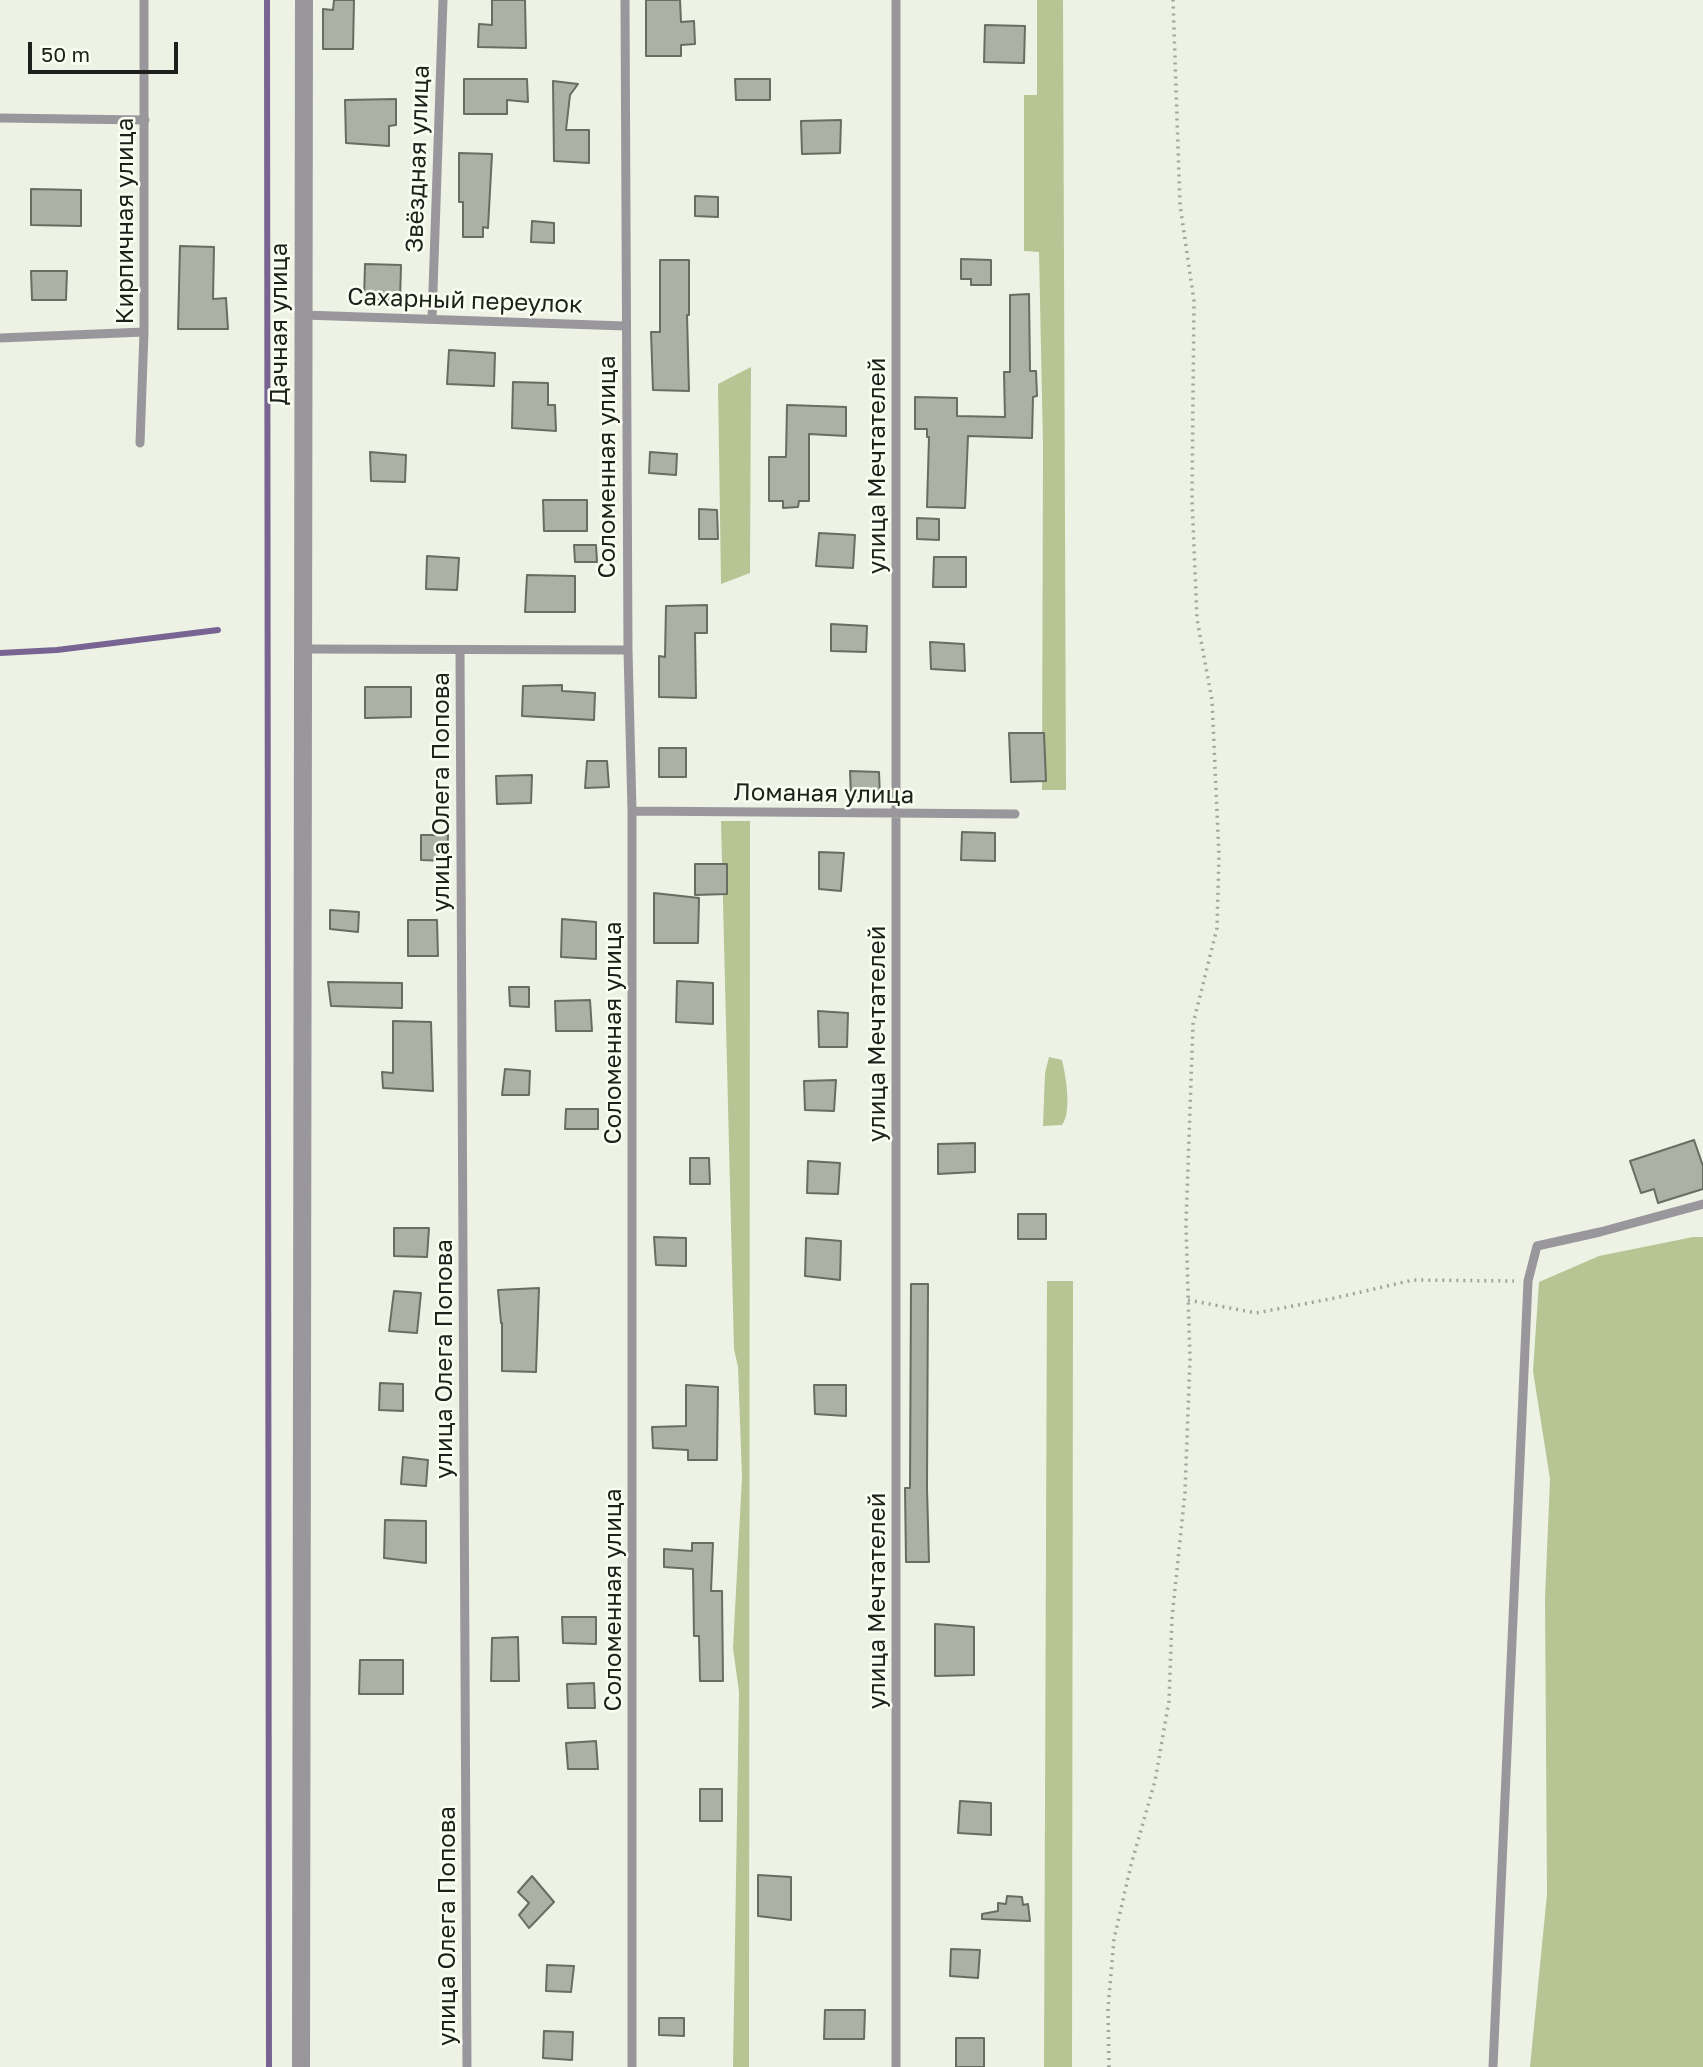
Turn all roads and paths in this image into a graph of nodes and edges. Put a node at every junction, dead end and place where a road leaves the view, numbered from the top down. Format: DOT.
graph roads {
  1 [pos="144,0"];
  2 [pos="304,0"];
  3 [pos="443,0"];
  4 [pos="625,0"];
  5 [pos="896,0"];
  6 [pos="1173,0"];
  7 [pos="0,118"];
  8 [pos="145,120"];
  9 [pos="304,315"];
  10 [pos="432,319"];
  11 [pos="625,326"];
  12 [pos="144,332"];
  13 [pos="0,338"];
  14 [pos="140,443"];
  15 [pos="304,649"];
  16 [pos="460,650"];
  17 [pos="628,650"];
  18 [pos="632,811"];
  19 [pos="1015,814"];
  20 [pos="896,815"];
  21 [pos="1703,1204"];
  22 [pos="1528,1281"];
  23 [pos="1188,1300"];
  24 [pos="301,2067"];
  25 [pos="467,2067"];
  26 [pos="632,2067"];
  27 [pos="896,2067"];
  28 [pos="1109,2067"];
  29 [pos="1493,2067"];
  1 -- 8 [label="lane, Кирпичная улица"];
  2 -- 9 [label="street, Дачная улица"];
  3 -- 10 [label="lane, Звёздная улица"];
  4 -- 11 [label="lane, Соломенная улица"];
  5 -- 20 [label="lane, улица Мечтателей"];
  6 -- 23 [label="path"];
  7 -- 8 [label="lane"];
  8 -- 12 [label="lane, Кирпичная улица"];
  9 -- 10 [label="lane, Сахарный переулок"];
  9 -- 15 [label="street, Дачная улица"];
  10 -- 11 [label="lane, Сахарный переулок"];
  11 -- 17 [label="lane, Соломенная улица"];
  12 -- 13 [label="lane"];
  12 -- 14 [label="lane, Кирпичная улица"];
  15 -- 16 [label="lane"];
  15 -- 24 [label="street, Дачная улица"];
  16 -- 17 [label="lane"];
  16 -- 25 [label="lane, улица Олега Попова"];
  17 -- 18 [label="lane, Соломенная улица"];
  18 -- 20 [label="lane, Ломаная улица"];
  18 -- 26 [label="lane, Соломенная улица"];
  19 -- 20 [label="lane, Ломаная улица"];
  20 -- 27 [label="lane, улица Мечтателей"];
  21 -- 22 [label="lane"];
  22 -- 23 [label="path"];
  22 -- 29 [label="lane"];
  23 -- 28 [label="path"];
}
